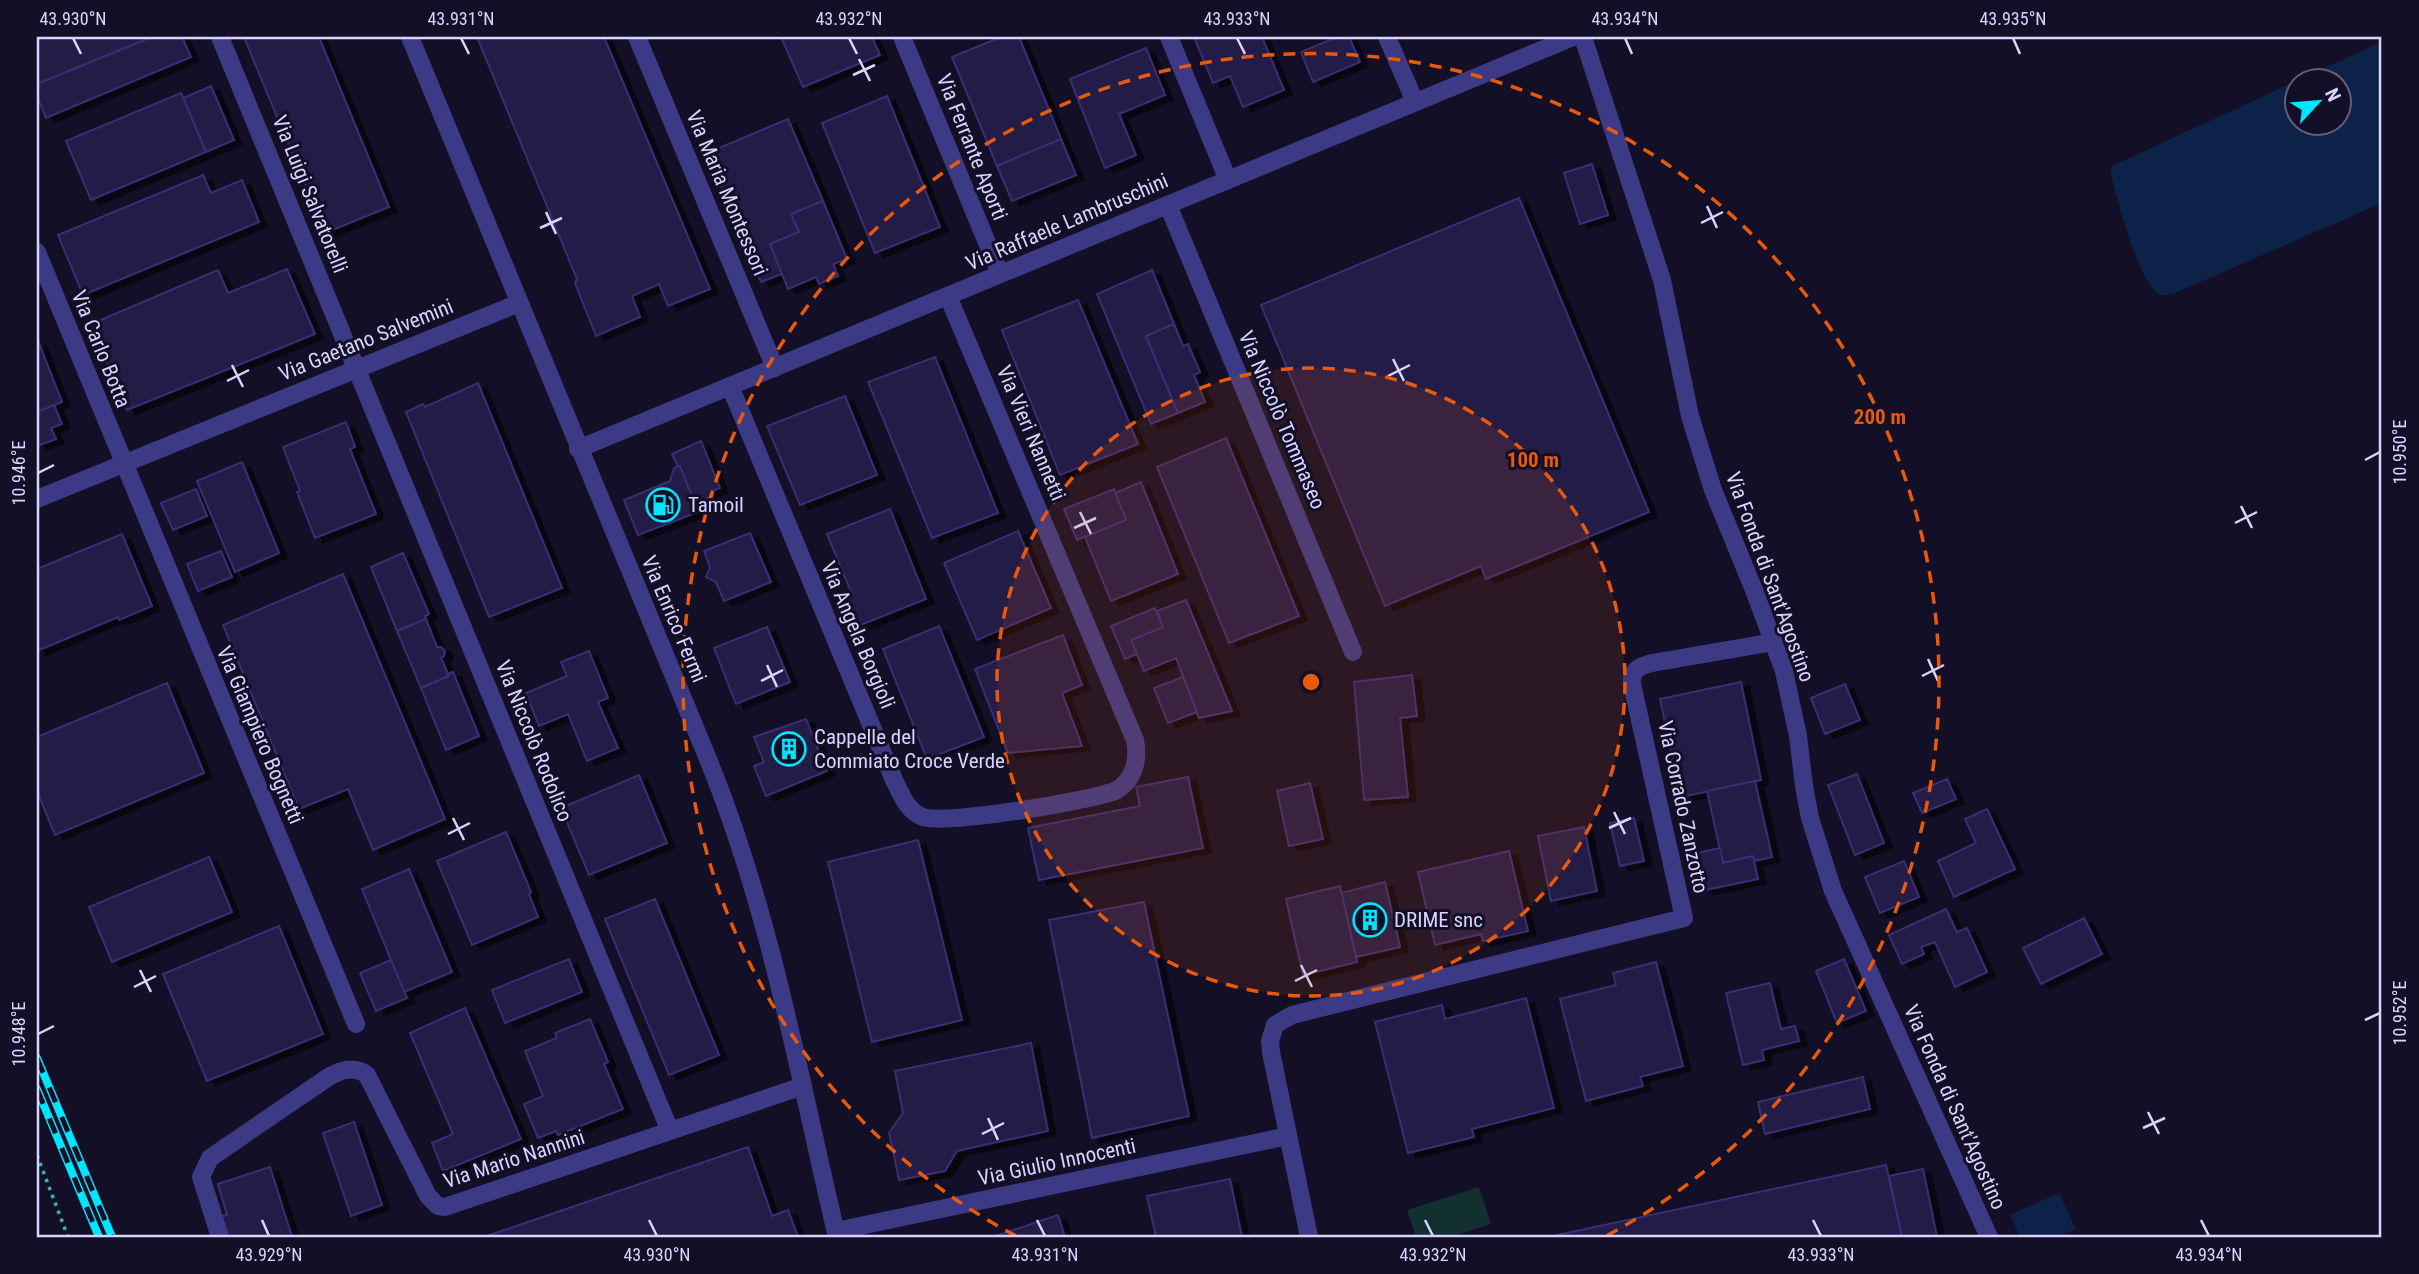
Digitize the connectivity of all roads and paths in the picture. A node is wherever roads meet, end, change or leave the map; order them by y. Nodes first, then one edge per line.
1 (220, 37) edge
2 (410, 37) edge
3 (637, 37) edge
4 (902, 37) edge
5 (1169, 37) edge
6 (1387, 37) edge
7 (1573, 37) edge
8 (1583, 37) edge
9 (1415, 102) junction
10 (1228, 180) junction
11 (1168, 205) junction
12 (37, 252) edge
13 (1000, 274) junction
14 (948, 296) junction
15 (519, 303) junction
16 (357, 368) junction
17 (775, 368) junction
18 (730, 386) junction
19 (578, 449) junction
20 (123, 463) junction
21 (37, 499) edge
22 (1774, 642) junction
23 (1353, 652) dead end
24 (1121, 704) joint
25 (356, 1024) dead end
26 (803, 1086) junction
27 (670, 1131) junction
28 (1288, 1136) junction
29 (37, 1155) edge
30 (836, 1234) edge
31 (68, 1237) edge
32 (220, 1237) edge
33 (1310, 1237) edge
34 (1989, 1237) edge

1 - 16 street, Via Luigi Salvatorelli
2 - 15 street, Via Enrico Fermi
3 - 17 street, Via Maria Montessori
4 - 13 street, Via Ferrante Aporti
5 - 10 street
6 - 9 street
7 - 9 street, Via Raffaele Lambruschini
8 - 22 street, Via Fonda di Sant'Agostino
9 - 10 street, Via Raffaele Lambruschini
10 - 11 street, Via Raffaele Lambruschini
11 - 13 street, Via Raffaele Lambruschini
11 - 23 street, Via Niccolò Tommaseo
12 - 20 street, Via Carlo Botta
13 - 14 street, Via Raffaele Lambruschini
14 - 17 street, Via Raffaele Lambruschini
14 - 24 street, Via Vieri Nannetti
15 - 16 street, Via Gaetano Salvemini
15 - 19 street, Via Enrico Fermi
16 - 20 street, Via Gaetano Salvemini
16 - 27 street, Via Niccolò Rodolico
17 - 18 street, Via Raffaele Lambruschini
18 - 19 street, Via Raffaele Lambruschini
18 - 24 street, Via Angela Borgioli
19 - 26 street, Via Enrico Fermi
20 - 21 street, Via Gaetano Salvemini
20 - 25 street, Via Giampiero Bognetti
22 - 28 street, Via Corrado Zanzotto
22 - 34 street, Via Fonda di Sant'Agostino
26 - 27 street, Via Mario Nannini
26 - 30 street, Via Enrico Fermi
27 - 32 street, Via Mario Nannini
28 - 30 street, Via Giulio Innocenti
28 - 33 street, Via Corrado Zanzotto
29 - 31 path

